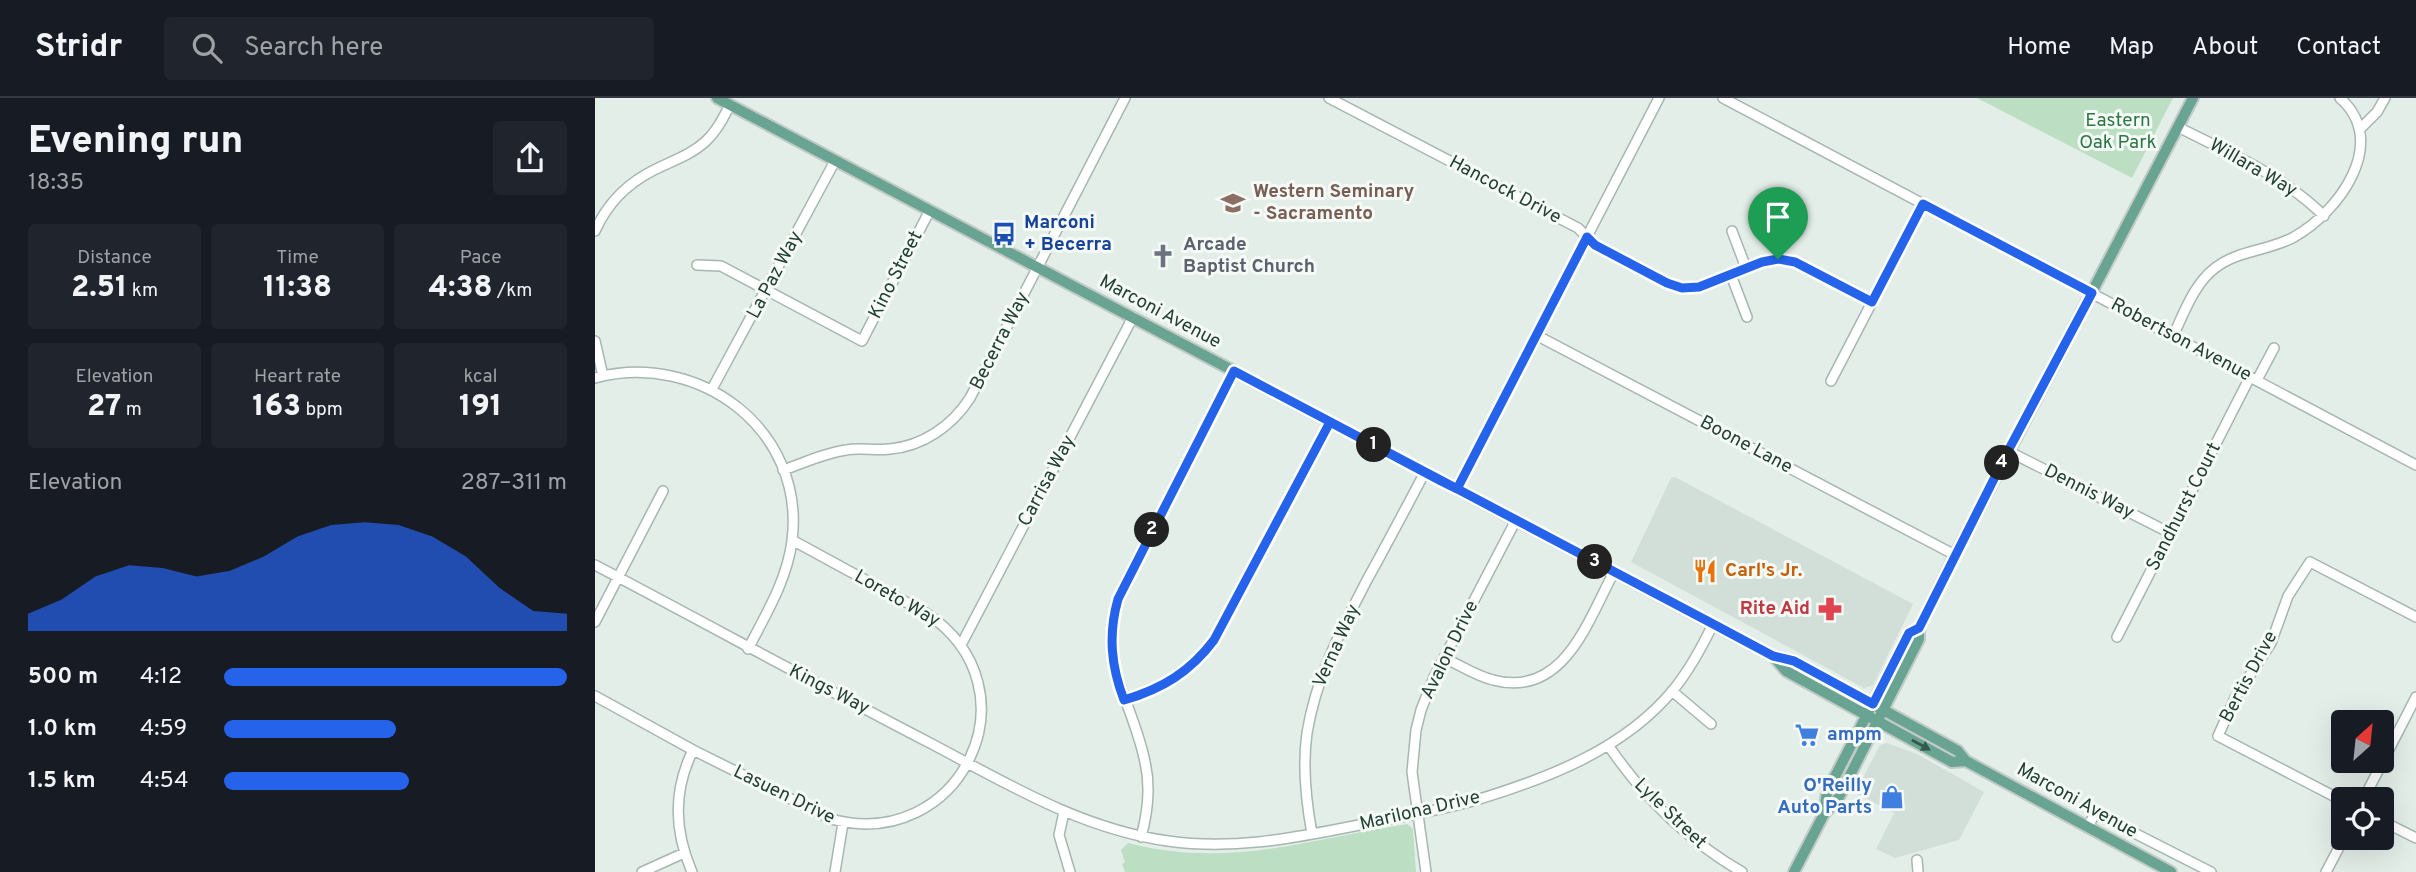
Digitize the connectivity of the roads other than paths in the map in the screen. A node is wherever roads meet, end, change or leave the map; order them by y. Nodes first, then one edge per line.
1 (717, 98) edge
2 (1125, 98) edge
3 (1329, 98) edge
4 (1659, 98) edge
5 (1723, 98) edge
6 (2193, 98) edge
7 (2340, 98) edge
8 (2385, 98) edge
9 (730, 105) junction
10 (2178, 127) junction
11 (2360, 130) junction
12 (835, 161) junction
13 (1923, 204) junction
14 (930, 210) junction
15 (2324, 216) junction
16 (595, 231) edge
17 (1732, 232) dead end
18 (1587, 237) junction
19 (697, 265) dead end
20 (1038, 267) junction
21 (1746, 268) junction
22 (1731, 275) junction
23 (767, 291) junction
24 (2092, 293) junction
25 (1872, 302) junction
26 (1132, 317) junction
27 (1747, 317) dead end
28 (1536, 335) junction
29 (2173, 336) junction
30 (595, 341) edge
31 (2274, 348) dead end
32 (1234, 371) junction
33 (599, 377) edge
34 (2254, 379) junction
35 (1831, 381) dead end
36 (712, 389) junction
37 (1330, 422) junction
38 (2008, 451) junction
39 (2416, 464) edge
40 (783, 470) junction
41 (1425, 472) junction
42 (1457, 489) junction
43 (663, 491) dead end
44 (1516, 520) junction
45 (2170, 533) junction
46 (792, 540) junction
47 (1955, 555) junction
48 (595, 565) edge
49 (1614, 572) junction
50 (619, 578) junction
51 (2416, 617) edge
52 (595, 622) edge
53 (1713, 624) junction
54 (2117, 637) dead end
55 (961, 645) junction
56 (748, 649) junction
57 (1773, 656) junction
58 (1444, 658) junction
59 (1672, 691) junction
60 (595, 696) edge
61 (2416, 697) edge
62 (1124, 700) junction
63 (1878, 707) junction
64 (1867, 715) junction
65 (1878, 721) junction
66 (1711, 724) dead end
67 (1608, 745) junction
68 (694, 750) junction
69 (1966, 761) junction
70 (967, 762) junction
71 (2370, 787) edge
72 (2331, 795) edge
73 (1064, 812) junction
74 (1418, 814) junction
75 (1823, 814) junction
76 (843, 823) junction
77 (2088, 827) junction
78 (2394, 827) edge
79 (1311, 834) junction
80 (1141, 837) junction
81 (2416, 838) edge
82 (2338, 850) edge
83 (684, 853) junction
84 (1917, 860) dead end
85 (642, 872) edge
86 (692, 872) edge
87 (835, 872) edge
88 (1070, 872) edge
89 (1426, 872) edge
90 (1742, 872) edge
91 (1794, 872) edge
92 (1918, 872) edge
93 (2171, 872) edge
94 (2210, 872) edge
95 (2326, 872) edge

1 - 9 main road, Marconi Avenue
2 - 20 street, Becerra Way
3 - 18 street, Hancock Drive
4 - 18 street
5 - 13 street, Robertson Avenue
6 - 10 main road
7 - 11 street
8 - 11 street
9 - 12 main road, Marconi Avenue
9 - 16 street
10 - 15 street, Willara Way
10 - 24 main road
11 - 15 street
12 - 14 main road, Marconi Avenue
12 - 23 street, La Paz Way
13 - 24 street, Robertson Avenue
13 - 25 street
14 - 20 main road, Marconi Avenue
14 - 23 street, Kino Street
15 - 29 street
17 - 21 street
18 - 22 street, Hancock Drive
18 - 28 street
19 - 23 street
20 - 26 main road, Marconi Avenue
20 - 40 street, Becerra Way
21 - 22 street, Hancock Drive
21 - 25 street, Hancock Drive
22 - 27 street
23 - 36 street, La Paz Way
24 - 29 street, Robertson Avenue
24 - 38 main road
25 - 35 street
26 - 32 main road, Marconi Avenue
26 - 55 street, Carrisa Way
28 - 42 street
28 - 47 street, Boone Lane
29 - 34 street, Robertson Avenue
30 - 33 street
31 - 34 street, Sandhurst Court
32 - 37 main road, Marconi Avenue
32 - 62 street
33 - 36 street
34 - 39 street, Robertson Avenue
34 - 45 street, Sandhurst Court
36 - 40 street
37 - 41 main road, Marconi Avenue
37 - 62 street
38 - 45 street, Dennis Way
38 - 47 main road
40 - 46 street
41 - 42 main road, Marconi Avenue
41 - 79 street, Verna Way
42 - 44 main road, Marconi Avenue
43 - 50 street
44 - 49 main road, Marconi Avenue
44 - 58 street, Avalon Drive
45 - 54 street, Sandhurst Court
46 - 55 street, Loreto Way
46 - 56 street
47 - 63 main road
48 - 50 street, Kings Way
49 - 53 main road, Marconi Avenue
49 - 58 street
50 - 52 street
50 - 56 street, Kings Way
51 - 72 street, Bertis Drive
53 - 57 main road, Marconi Avenue
53 - 59 street, Marilona Drive
55 - 70 street, Loreto Way
56 - 70 street, Kings Way
57 - 63 main road, Marconi Avenue
57 - 64 main road, Marconi Avenue
58 - 74 street, Avalon Drive
59 - 66 street
59 - 67 street, Marilona Drive
60 - 68 street, Lasuen Drive
61 - 71 street
62 - 80 street
63 - 64 main road
63 - 65 main road
63 - 69 main road, Marconi Avenue
64 - 65 main road, Marconi Avenue
64 - 75 main road
65 -> 69 main road, Marconi Avenue
65 - 75 main road
67 - 74 street, Marilona Drive
67 - 90 street, Lyle Street
68 - 76 street, Lasuen Drive
68 - 83 street
69 - 77 main road, Marconi Avenue
70 - 73 street, Kings Way
70 - 76 street, Lasuen Drive
73 - 80 street, Marilona Drive
73 - 88 street
74 - 79 street, Marilona Drive
74 - 89 street, Avalon Drive
75 - 91 main road
76 - 87 street
77 - 93 main road, Marconi Avenue
77 - 94 street
78 - 81 street
79 - 80 street, Marilona Drive
82 - 95 street
83 - 85 street
83 - 86 street
84 - 92 street

